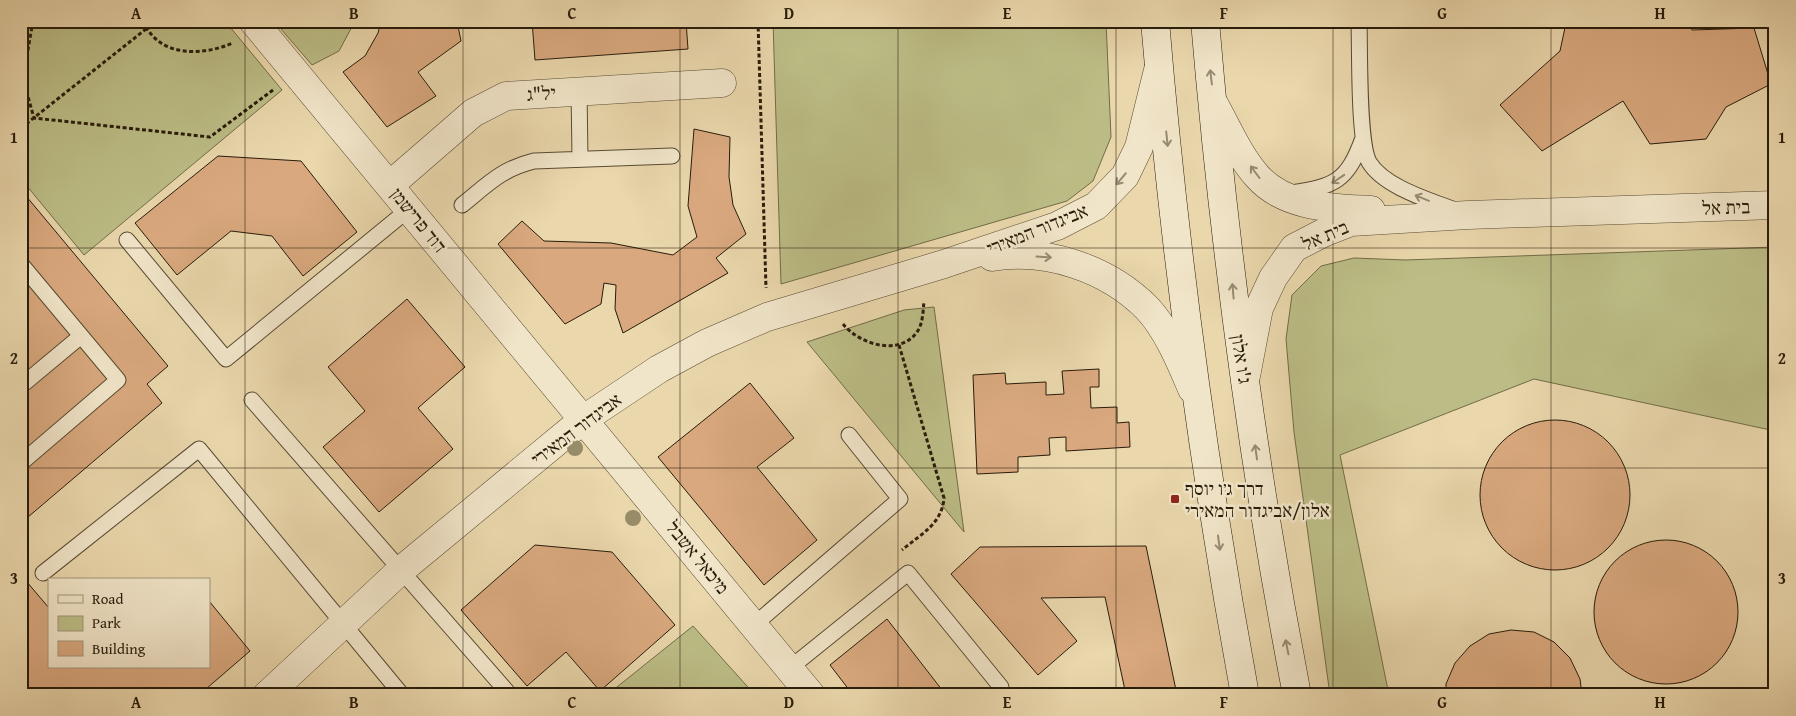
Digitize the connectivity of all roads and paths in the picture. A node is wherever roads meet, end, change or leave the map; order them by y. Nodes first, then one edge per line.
1 (33, 21) edge
2 (143, 21) edge
3 (758, 21) edge
4 (1155, 21) edge
5 (1205, 21) edge
6 (1358, 21) edge
7 (255, 23) edge
8 (146, 30) junction
9 (1159, 68) junction
10 (296, 72) junction
11 (722, 83) dead end
12 (580, 90) junction
13 (1214, 104) junction
14 (34, 118) junction
15 (21, 128) edge
16 (1363, 138) junction
17 (672, 156) dead end
18 (580, 159) junction
19 (390, 185) junction
20 (1282, 194) junction
21 (462, 205) dead end
22 (1775, 205) edge
23 (409, 209) junction
24 (1468, 215) junction
25 (127, 240) dead end
26 (21, 264) edge
27 (932, 268) junction
28 (825, 298) junction
29 (767, 316) junction
30 (81, 336) junction
31 (1245, 379) junction
32 (21, 386) edge
33 (252, 400) dead end
34 (1197, 400) junction
35 (584, 419) junction
36 (849, 435) dead end
37 (21, 463) edge
38 (400, 571) junction
39 (43, 573) dead end
40 (343, 624) junction
41 (754, 625) junction
42 (790, 668) junction
43 (1001, 687) dead end
44 (267, 695) edge
45 (402, 695) edge
46 (510, 695) edge
47 (811, 695) edge
48 (1245, 695) edge
49 (1297, 695) edge

1 - 14 path
2 - 8 path
3 - 29 path
4 - 9 street
13 -> 5 street, ג'ו אלון
6 - 16 lane
7 - 8 path
7 - 10 street, דוד פרישמן
8 - 14 path
9 -> 27 street, אביגדור המאירי
9 -> 34 street
10 - 14 path
10 - 19 street, דוד פרישמן
11 - 12 street, יל"ג
12 - 18 lane
12 - 19 street, יל"ג
20 -> 13 street, בית אל
31 -> 13 street, ג'ו אלון
14 - 15 path
16 -> 20 lane
24 -> 16 lane
17 - 18 lane
18 - 21 lane
19 - 23 street, דוד פרישמן
20 - 24 street, בית אל
22 - 24 street, בית אל
23 - 25 lane
23 - 35 street, דוד פרישמן
24 - 31 street, בית אל
26 - 30 lane
27 - 28 street, אביגדור המאירי
27 - 28 path
27 -> 34 street, אביגדור המאירי
28 - 29 street, אביגדור המאירי
29 - 35 street, אביגדור המאירי
30 - 32 lane
30 - 37 lane
49 -> 31 street, ג'ו אלון
33 - 38 lane
34 -> 48 street
35 - 38 street, אביגדור המאירי
35 - 41 street, מיכאל אשבל
36 - 41 lane
38 - 40 street, אביגדור המאירי
38 - 46 lane
39 - 40 lane
40 - 44 street, אביגדור המאירי
40 - 45 lane
41 - 42 street, מיכאל אשבל
42 - 43 lane
42 - 47 street, מיכאל אשבל

